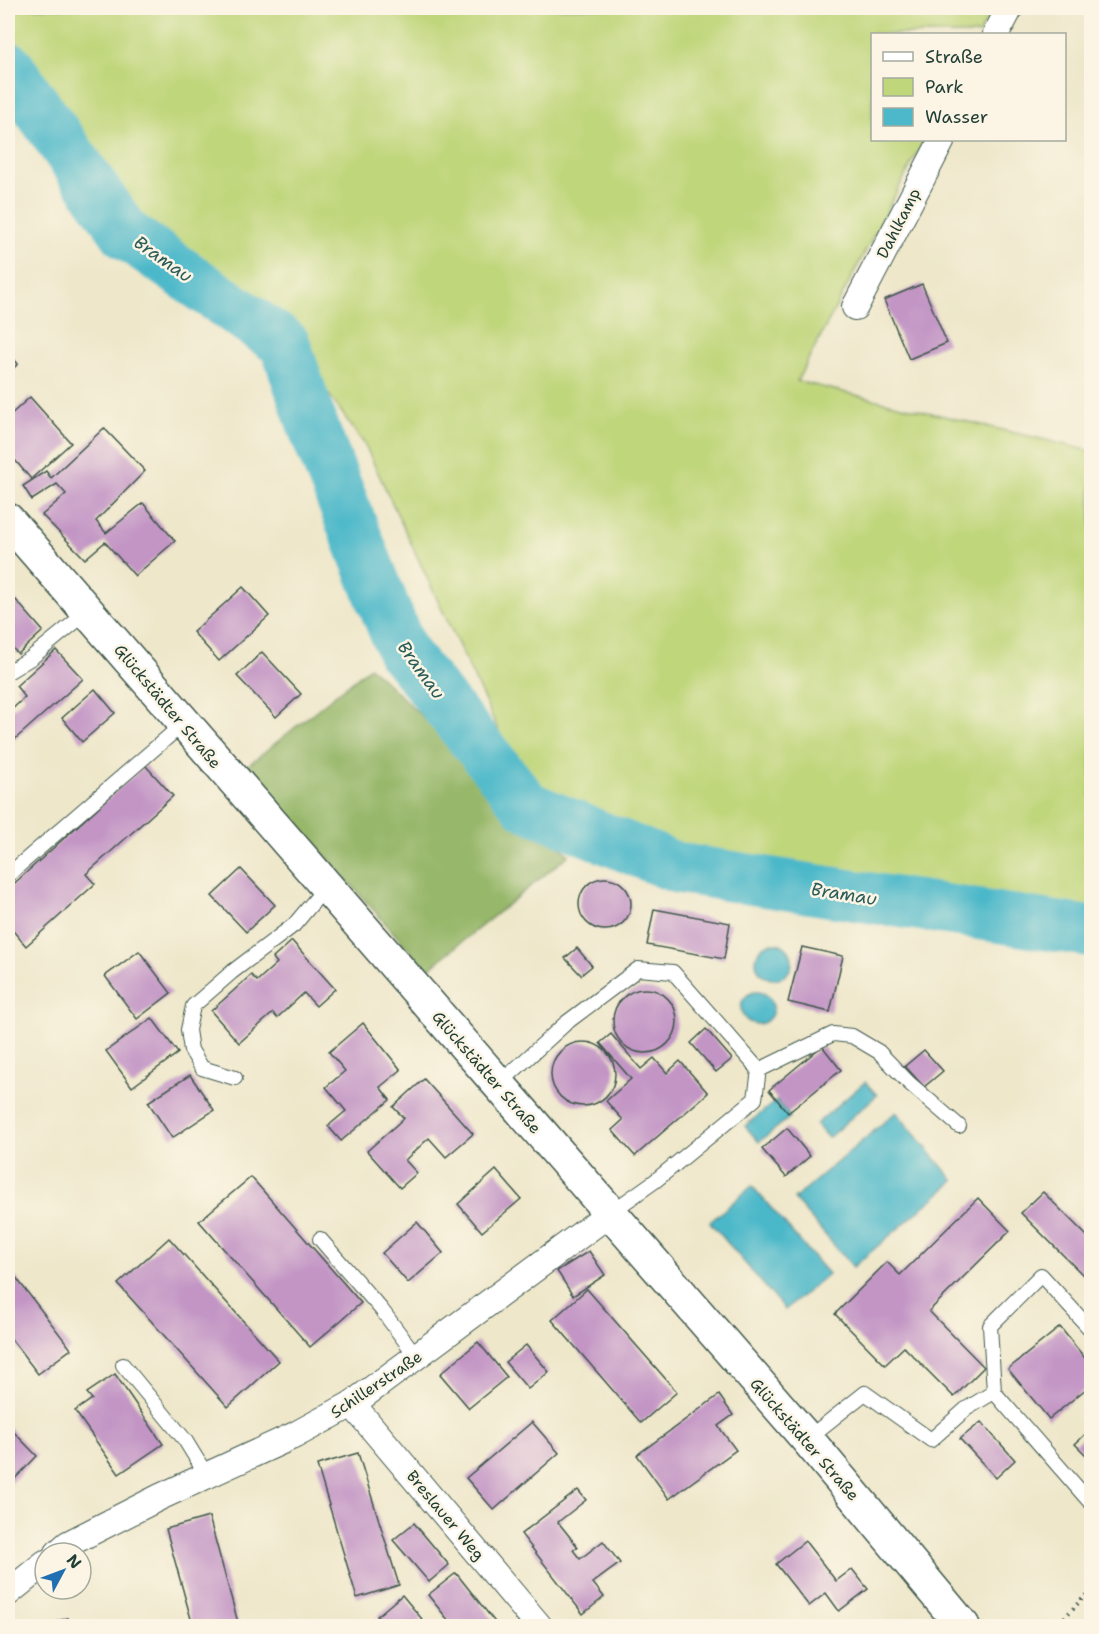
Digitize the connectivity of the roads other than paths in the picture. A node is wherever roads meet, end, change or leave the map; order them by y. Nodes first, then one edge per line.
1 (1010, 8) edge
2 (997, 33) edge
3 (941, 141) edge
4 (855, 307) dead end
5 (8, 520) edge
6 (88, 612) junction
7 (8, 672) edge
8 (183, 724) junction
9 (8, 875) edge
10 (325, 888) junction
11 (759, 1070) junction
12 (235, 1078) dead end
13 (498, 1085) junction
14 (958, 1126) dead end
15 (610, 1214) junction
16 (320, 1239) dead end
17 (1092, 1330) edge
18 (417, 1357) junction
19 (123, 1365) dead end
20 (994, 1392) junction
21 (352, 1404) junction
22 (807, 1439) junction
23 (207, 1476) junction
24 (1092, 1499) edge
25 (76, 1541) edge
26 (33, 1573) edge
27 (8, 1593) edge
28 (539, 1626) edge
29 (963, 1626) edge

1 - 2 street
3 - 4 street, Dahlkamp
5 - 6 street, Glückstädter Straße
6 - 7 lane
6 - 8 street, Glückstädter Straße
8 - 9 lane
8 - 10 street, Glückstädter Straße
10 - 12 lane
10 - 13 street, Glückstädter Straße
11 - 13 lane
11 - 14 lane
11 - 15 lane
13 - 15 street, Glückstädter Straße
15 - 18 street, Schillerstraße
15 - 22 street, Glückstädter Straße
16 - 18 lane
17 - 20 lane
18 - 21 street, Schillerstraße
19 - 23 lane
20 - 22 lane
20 - 24 lane
21 - 23 street, Schillerstraße
21 - 28 street, Breslauer Weg
22 - 29 street, Glückstädter Straße
23 - 25 street, Schillerstraße
26 - 27 street

